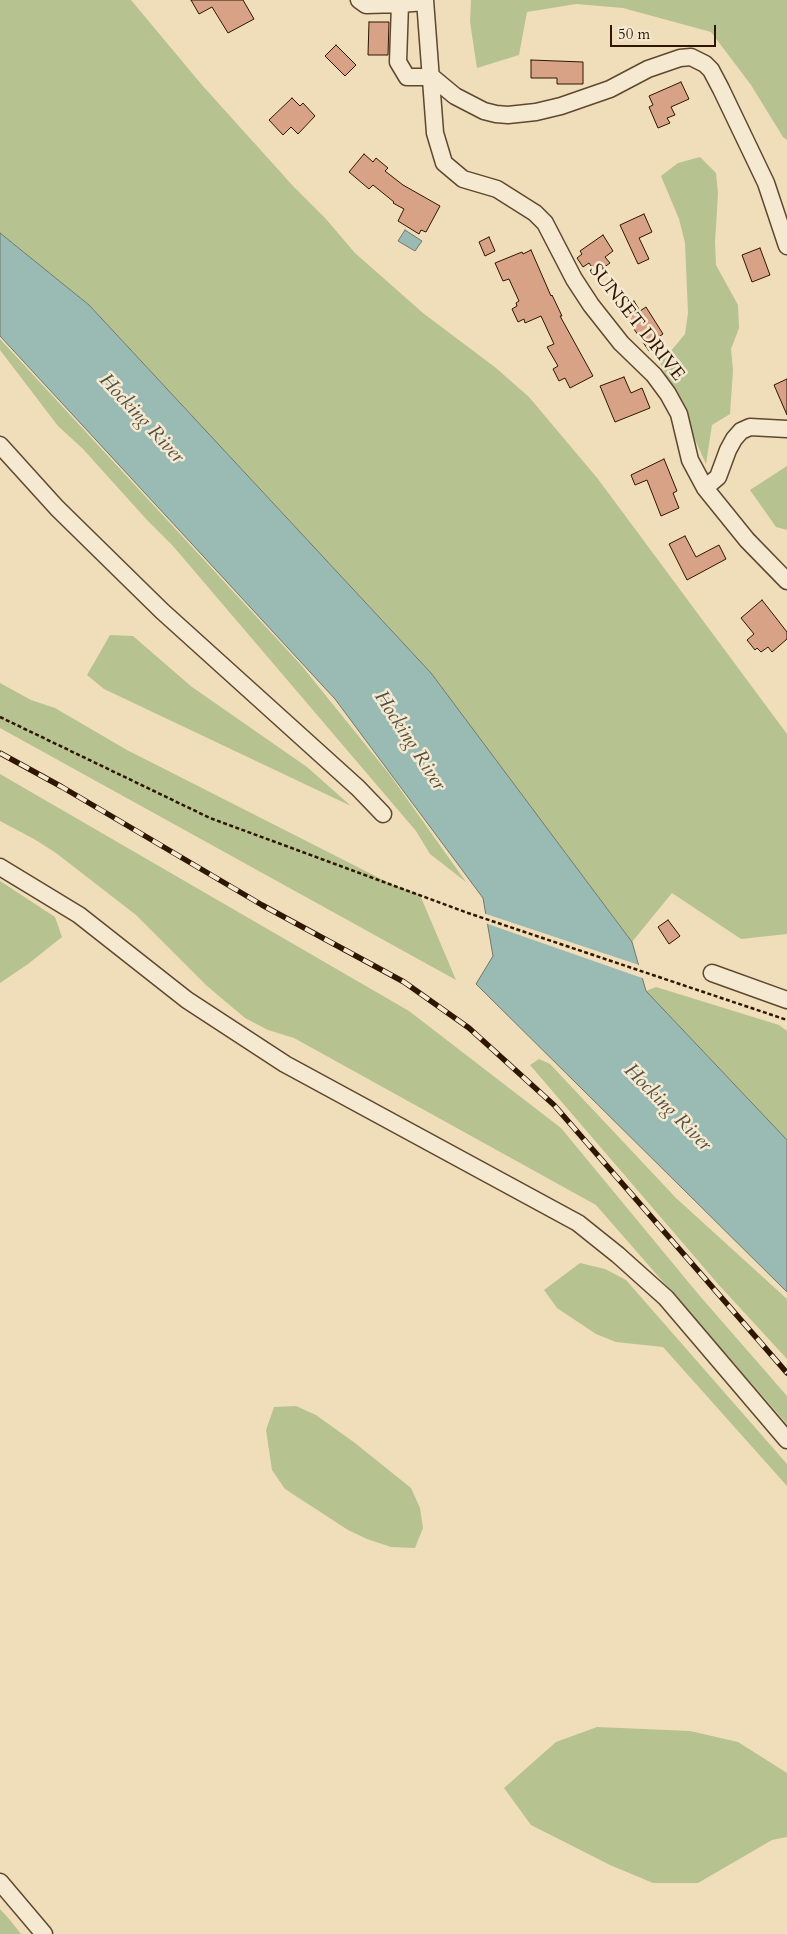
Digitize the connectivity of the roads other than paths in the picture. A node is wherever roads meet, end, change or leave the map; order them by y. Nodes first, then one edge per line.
1 (360, 0) edge
2 (425, 1) edge
3 (400, 4) junction
4 (432, 78) junction
5 (787, 246) edge
6 (787, 429) edge
7 (0, 445) edge
8 (705, 488) junction
9 (787, 581) edge
10 (383, 814) dead end
11 (0, 867) edge
12 (712, 973) dead end
13 (787, 1000) edge
14 (787, 1440) edge
15 (0, 1882) edge
16 (44, 1934) edge

1 - 3 street
2 - 3 street
2 - 4 street, SUNSET DRIVE
3 - 4 street
4 - 5 street
4 - 8 street, SUNSET DRIVE
6 - 8 street
7 - 10 street
8 - 9 street, SUNSET DRIVE
11 - 14 street
12 - 13 street
15 - 16 street

